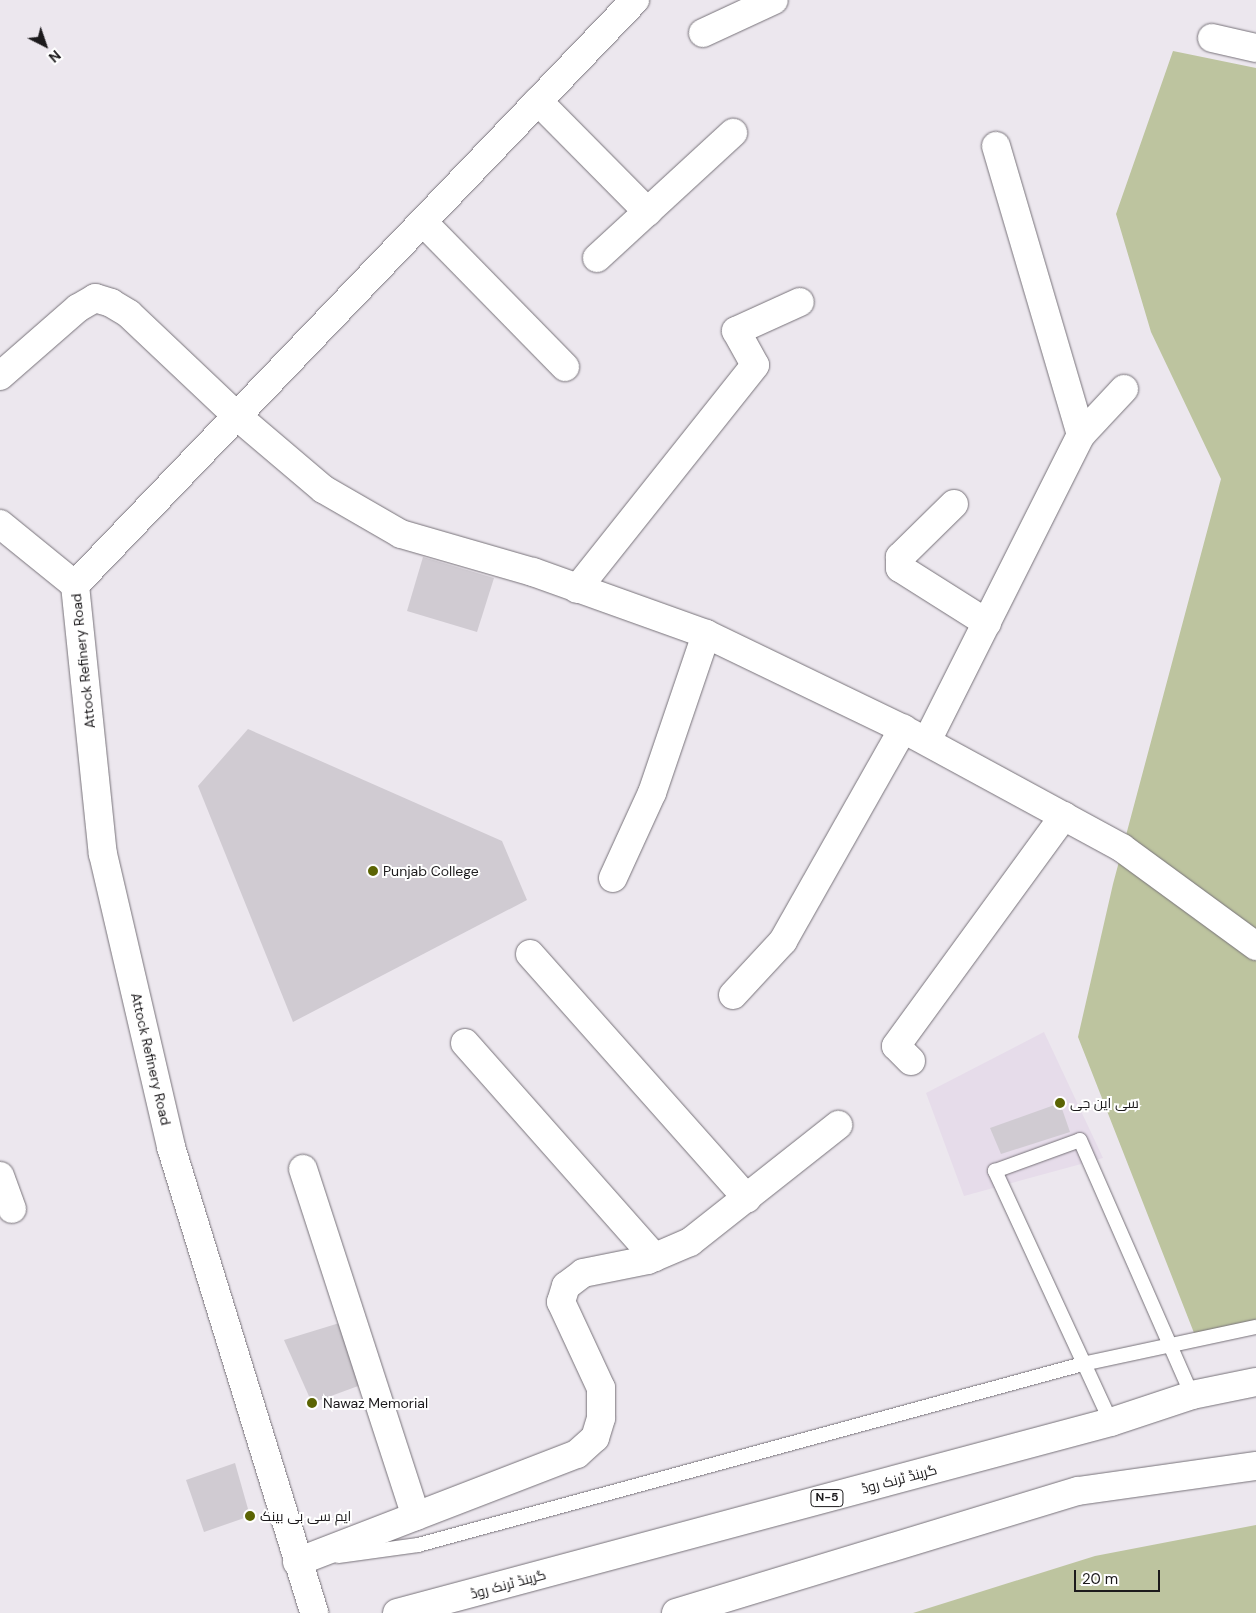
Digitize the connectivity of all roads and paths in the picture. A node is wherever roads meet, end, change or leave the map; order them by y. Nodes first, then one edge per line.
1 (635, 0) edge
2 (774, 0) edge
3 (703, 33) dead end
4 (1212, 38) dead end
5 (1256, 48) edge
6 (538, 101) junction
7 (733, 133) dead end
8 (996, 146) dead end
9 (648, 212) junction
10 (423, 222) junction
11 (596, 258) dead end
12 (800, 302) dead end
13 (566, 367) dead end
14 (0, 376) edge
15 (1124, 389) dead end
16 (237, 416) junction
17 (1081, 435) junction
18 (954, 504) dead end
19 (0, 524) edge
20 (75, 585) junction
21 (577, 589) junction
22 (986, 622) junction
23 (706, 634) junction
24 (915, 735) junction
25 (1064, 816) junction
26 (613, 878) dead end
27 (1256, 946) edge
28 (530, 954) dead end
29 (733, 996) dead end
30 (464, 1043) dead end
31 (911, 1061) dead end
32 (838, 1125) dead end
33 (303, 1169) dead end
34 (0, 1176) edge
35 (747, 1198) junction
36 (12, 1209) dead end
37 (654, 1257) junction
38 (1256, 1327) edge
39 (1168, 1347) junction
40 (1083, 1364) junction
41 (1256, 1382) edge
42 (1192, 1395) junction
43 (1111, 1422) junction
44 (1256, 1466) edge
45 (416, 1516) junction
46 (297, 1562) junction
47 (314, 1613) edge
48 (397, 1613) edge
49 (676, 1613) edge

1 - 6 main road
2 - 3 main road
4 - 5 main road
6 - 9 main road
6 - 10 main road
7 - 9 main road
8 - 17 main road
9 - 11 main road
10 - 13 main road
10 - 16 main road
12 - 21 main road
14 - 16 main road
15 - 17 main road
16 - 20 main road
16 - 21 main road
17 - 22 main road
18 - 22 main road
19 - 20 main road, Attock Refinery Road
20 - 46 main road, Attock Refinery Road
21 - 23 main road
22 - 24 main road
23 - 24 main road
23 - 26 main road
24 - 25 main road
24 - 29 main road
25 - 27 main road
25 - 31 main road
28 - 35 main road
30 - 37 main road
32 - 35 main road
33 - 45 main road
34 - 36 main road
35 - 37 main road
37 - 45 main road
38 - 39 lane
39 - 40 lane
39 - 40 lane
39 - 42 lane
40 - 43 lane
40 - 46 lane
41 - 42 main road, گرینڈ ٹرنک روڈ / N-5
42 - 43 main road, گرینڈ ٹرنک روڈ / N-5
43 - 48 main road, گرینڈ ٹرنک روڈ / N-5
44 - 49 main road
45 - 46 main road
46 - 47 main road, Attock Refinery Road

